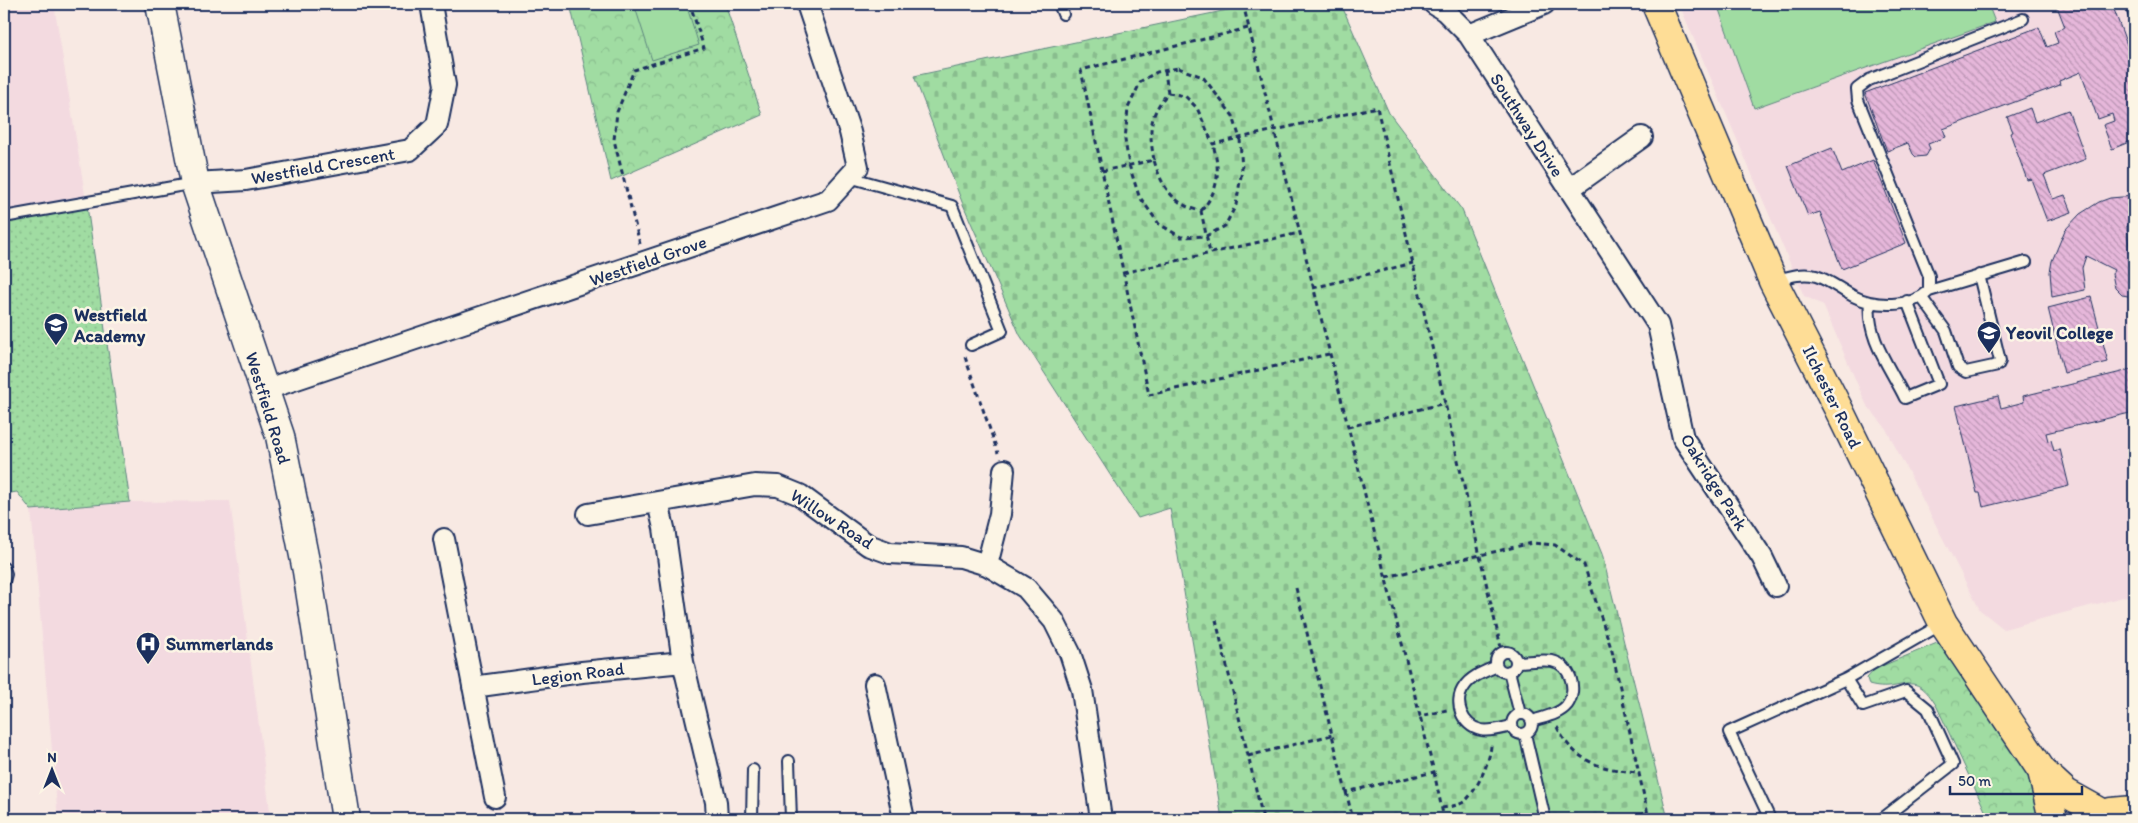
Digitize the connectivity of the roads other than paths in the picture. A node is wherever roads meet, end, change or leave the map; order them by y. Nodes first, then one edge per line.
1 (160, 4) edge
2 (431, 4) edge
3 (807, 4) edge
4 (1434, 4) edge
5 (1544, 4) edge
6 (1656, 4) edge
7 (2131, 4) edge
8 (2134, 14) edge
9 (2023, 19) dead end
10 (1469, 36) junction
11 (1642, 138) dead end
12 (849, 176) junction
13 (196, 183) junction
14 (1569, 189) junction
15 (4, 217) edge
16 (2026, 262) dead end
17 (1979, 275) junction
18 (1773, 281) junction
19 (1926, 294) junction
20 (1907, 301) junction
21 (1870, 302) junction
22 (971, 345) road end
23 (264, 390) junction
24 (1004, 470) road end
25 (658, 503) junction
26 (588, 514) dead end
27 (444, 539) dead end
28 (987, 564) junction
29 (4, 568) edge
30 (4, 581) edge
31 (1776, 586) dead end
32 (1943, 623) junction
33 (683, 662) junction
34 (1517, 662) junction
35 (1497, 666) junction
36 (1509, 671) junction
37 (1846, 679) junction
38 (876, 684) dead end
39 (473, 687) junction
40 (1520, 714) junction
41 (1532, 721) junction
42 (1512, 726) junction
43 (1525, 734) junction
44 (789, 761) dead end
45 (753, 770) dead end
46 (2042, 771) junction
47 (495, 797) dead end
48 (2134, 810) edge
49 (2098, 817) edge
50 (346, 819) edge
51 (717, 819) edge
52 (752, 819) edge
53 (791, 819) edge
54 (904, 819) edge
55 (1101, 819) edge
56 (1545, 819) edge
57 (1770, 819) edge
58 (1882, 819) edge
59 (2053, 819) edge

1 - 13 street, Westfield Road
2 - 13 street, Westfield Crescent
3 - 12 street, Westfield Grove
4 - 10 street, Southway Drive
5 - 10 street
6 - 18 highway, Ilchester Road
7 - 8 lane
9 - 19 lane
10 - 14 street, Southway Drive
11 - 14 street, Southway Drive
12 - 22 lane
12 - 23 street, Westfield Grove
13 - 15 lane
13 - 23 street, Westfield Road
14 - 31 street, Oakridge Park
16 - 17 lane
17 - 19 lane
17 - 19 lane
18 - 21 lane
18 - 32 highway, Ilchester Road
19 - 20 lane
20 - 21 lane
20 - 21 lane
23 - 50 street, Westfield Road
24 - 28 street
25 - 26 street, Willow Road
25 - 28 street, Willow Road
25 - 33 street
27 - 39 street
28 - 55 street, Willow Road
29 - 30 lane
32 - 37 lane
32 - 46 highway, Ilchester Road
33 - 39 street, Legion Road
33 - 51 street
34 - 35 lane
34 - 36 lane
34 - 41 lane
35 - 36 lane
35 - 42 lane
36 - 40 lane
37 - 57 lane
37 - 58 lane
38 - 54 street
39 - 47 street
40 - 41 lane
40 - 42 lane
41 - 43 lane
42 - 43 lane
43 - 56 lane
44 - 53 lane
45 - 52 lane
46 - 49 highway, Ilchester Road
46 - 59 highway, Ilchester Road
48 - 49 highway

